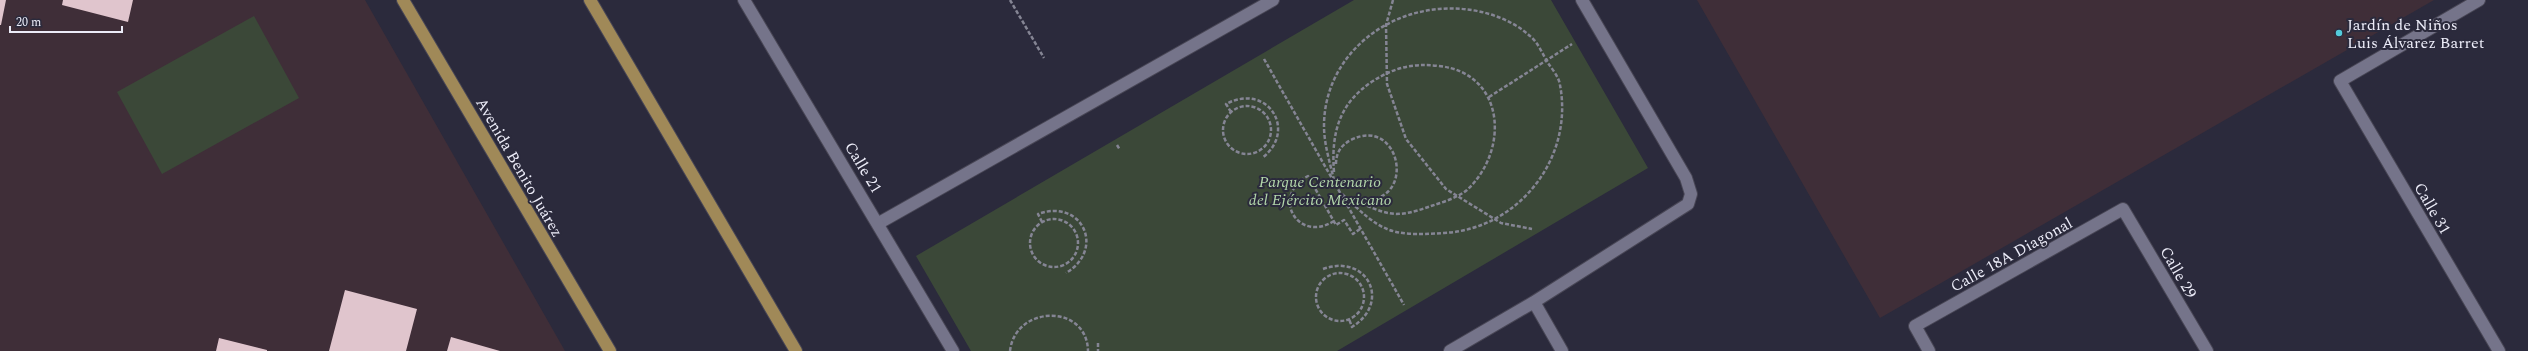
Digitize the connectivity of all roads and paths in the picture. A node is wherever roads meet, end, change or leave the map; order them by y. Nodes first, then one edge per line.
1 (404, 0) edge
2 (590, 0) edge
3 (744, 0) edge
4 (1010, 0) edge
5 (1273, 0) edge
6 (1393, 0) edge
7 (1582, 0) edge
8 (2479, 0) edge
9 (1386, 25) junction
10 (1572, 44) dead end
11 (1044, 58) dead end
12 (1264, 58) dead end
13 (1546, 61) junction
14 (1386, 72) junction
15 (1489, 97) junction
16 (1232, 112) junction
17 (1117, 145) dead end
18 (1120, 150) dead end
19 (1262, 158) dead end
20 (1336, 164) dead end
21 (1334, 172) dead end
22 (1334, 180) dead end
23 (1342, 194) dead end
24 (1456, 196) junction
25 (1350, 199) dead end
26 (1356, 200) dead end
27 (2124, 209) joint
28 (1496, 220) junction
29 (1334, 221) junction
30 (1042, 222) junction
31 (879, 223) junction
32 (1360, 229) junction
33 (1532, 229) dead end
34 (1323, 269) dead end
35 (1066, 273) dead end
36 (1534, 302) junction
37 (1404, 305) dead end
38 (1349, 319) junction
39 (1098, 343) dead end
40 (610, 351) edge
41 (796, 351) edge
42 (953, 351) edge
43 (1010, 351) edge
44 (1088, 351) edge
45 (1098, 351) edge
46 (1450, 351) edge
47 (1562, 351) edge
48 (1929, 351) edge
49 (2207, 351) edge
50 (2499, 351) edge

1 - 40 main road, Avenida Benito Juárez
2 - 41 main road
3 - 31 street, Calle 21
4 - 11 path
5 - 31 street
6 - 9 path
7 - 36 street
8 - 50 street, Calle 31
9 - 13 path
9 - 14 path
9 - 22 path
10 - 13 path
12 - 32 path
13 - 15 path
13 - 28 path
14 - 15 path
14 - 21 path
14 - 24 path
15 - 24 path
16 - 16 path
16 - 19 path
17 - 18 path
20 - 26 path
23 - 28 path
24 - 25 path
24 - 28 path
27 - 48 street, Calle 18A Diagonal
27 - 49 street, Calle 29
28 - 33 path
29 - 29 path
29 - 32 path
30 - 30 path
30 - 35 path
31 - 42 street, Calle 21
32 - 37 path
34 - 38 path
36 - 46 street
36 - 47 street
38 - 38 path
39 - 45 path
43 - 44 path

